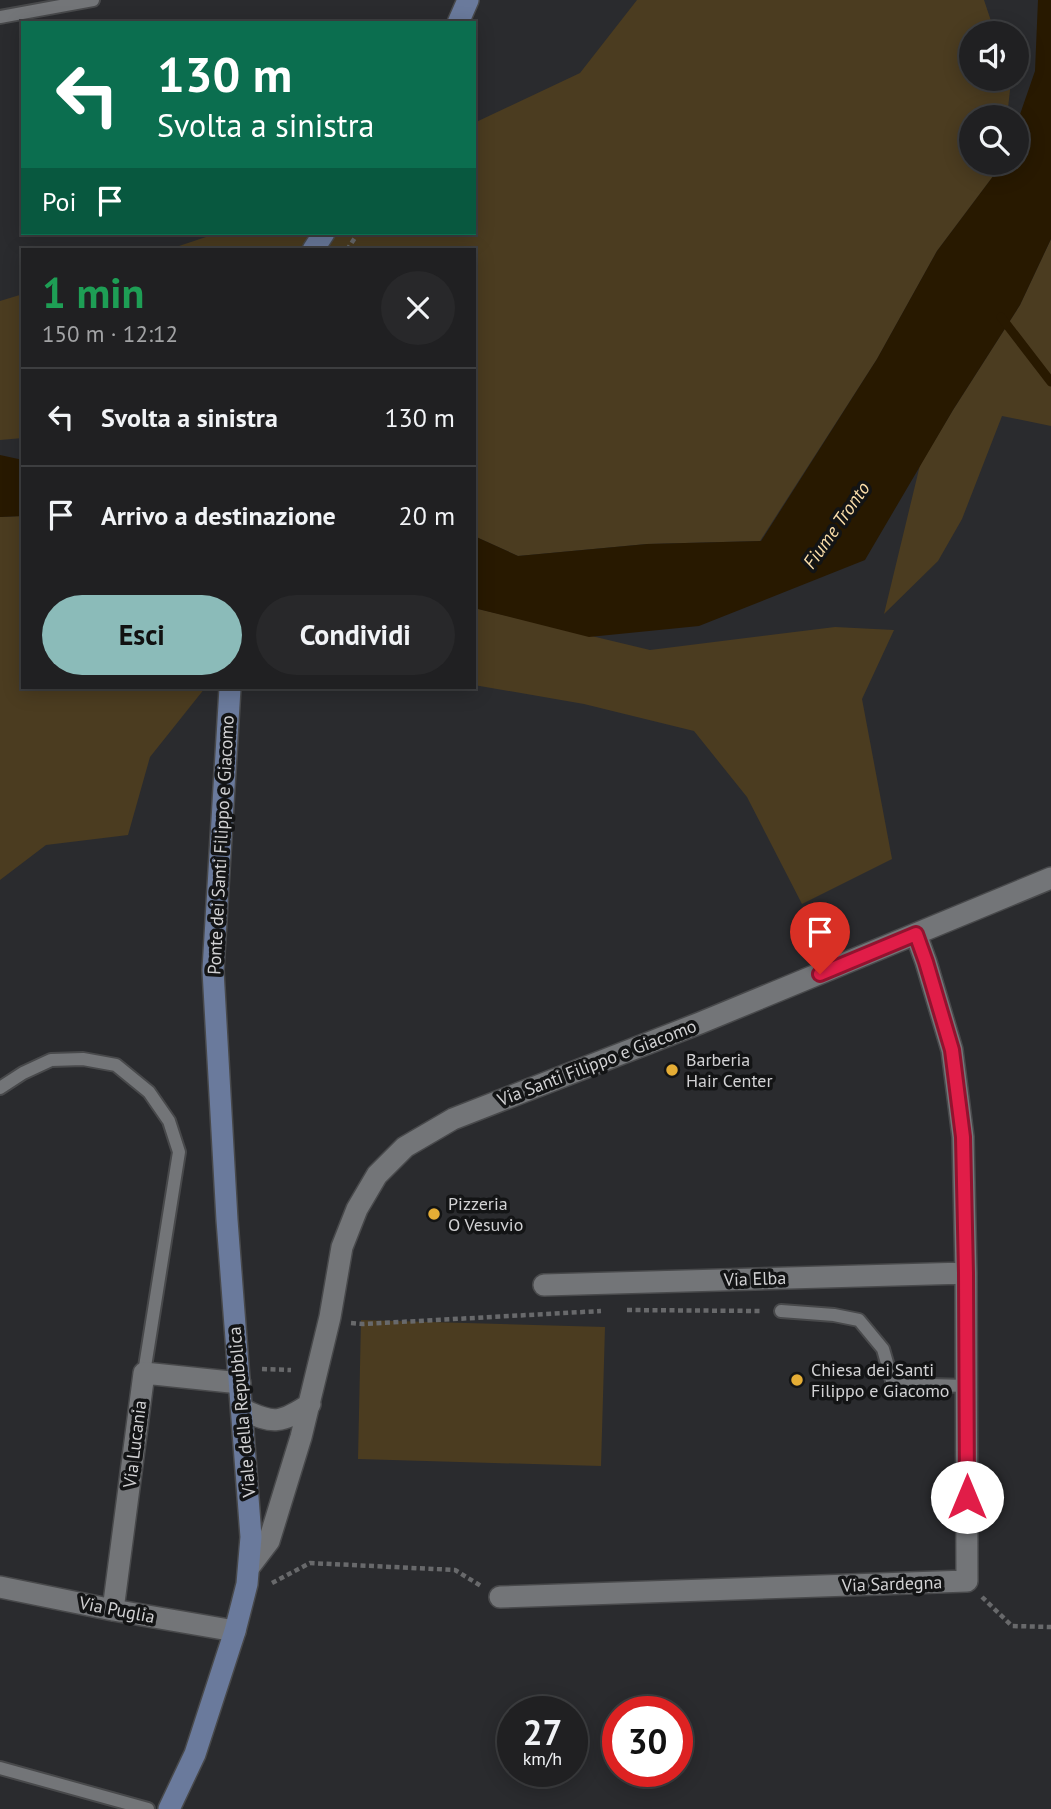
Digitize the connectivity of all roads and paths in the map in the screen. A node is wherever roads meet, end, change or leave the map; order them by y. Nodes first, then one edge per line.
1 (93, 0) edge
2 (468, 0) edge
3 (0, 17) edge
4 (459, 21) edge
5 (230, 689) edge
6 (1051, 878) edge
7 (916, 934) junction
8 (215, 1001) joint
9 (0, 1087) edge
10 (966, 1273) junction
11 (544, 1285) dead end
12 (616, 1310) dead end
13 (603, 1311) dead end
14 (781, 1311) joint
15 (363, 1324) dead end
16 (144, 1373) junction
17 (240, 1383) junction
18 (967, 1386) junction
19 (310, 1404) junction
20 (242, 1409) junction
21 (250, 1566) junction
22 (967, 1581) junction
23 (0, 1587) edge
24 (263, 1588) dead end
25 (500, 1597) joint
26 (113, 1610) junction
27 (1051, 1627) edge
28 (235, 1631) junction
29 (0, 1768) edge
30 (148, 1809) edge
31 (169, 1809) edge

1 - 3 lane
2 - 4 street
5 - 8 street, Ponte dei Santi Filippo e Giacomo
6 - 7 street, Via Santi Filippo e Giacomo
7 - 10 street, Via Sardegna
7 - 19 street, Via Santi Filippo e Giacomo
8 - 17 street, Viale della Repubblica
9 - 16 lane
10 - 11 street, Via Elba
10 - 18 street, Via Sardegna
12 - 14 path
13 - 15 path
14 - 18 lane
16 - 17 street
16 - 26 street, Via Lucania
17 - 20 street, Viale della Repubblica
18 - 22 street, Via Sardegna
19 - 20 street
19 - 21 street, Via Santi Filippo e Giacomo
20 - 21 street, Viale della Repubblica
21 - 28 street, Viale della Repubblica
22 - 25 street, Via Sardegna
22 - 27 path
23 - 26 street, Via Puglia
24 - 25 path
26 - 28 street, Via Puglia
28 - 31 street, Viale della Repubblica
29 - 30 lane

